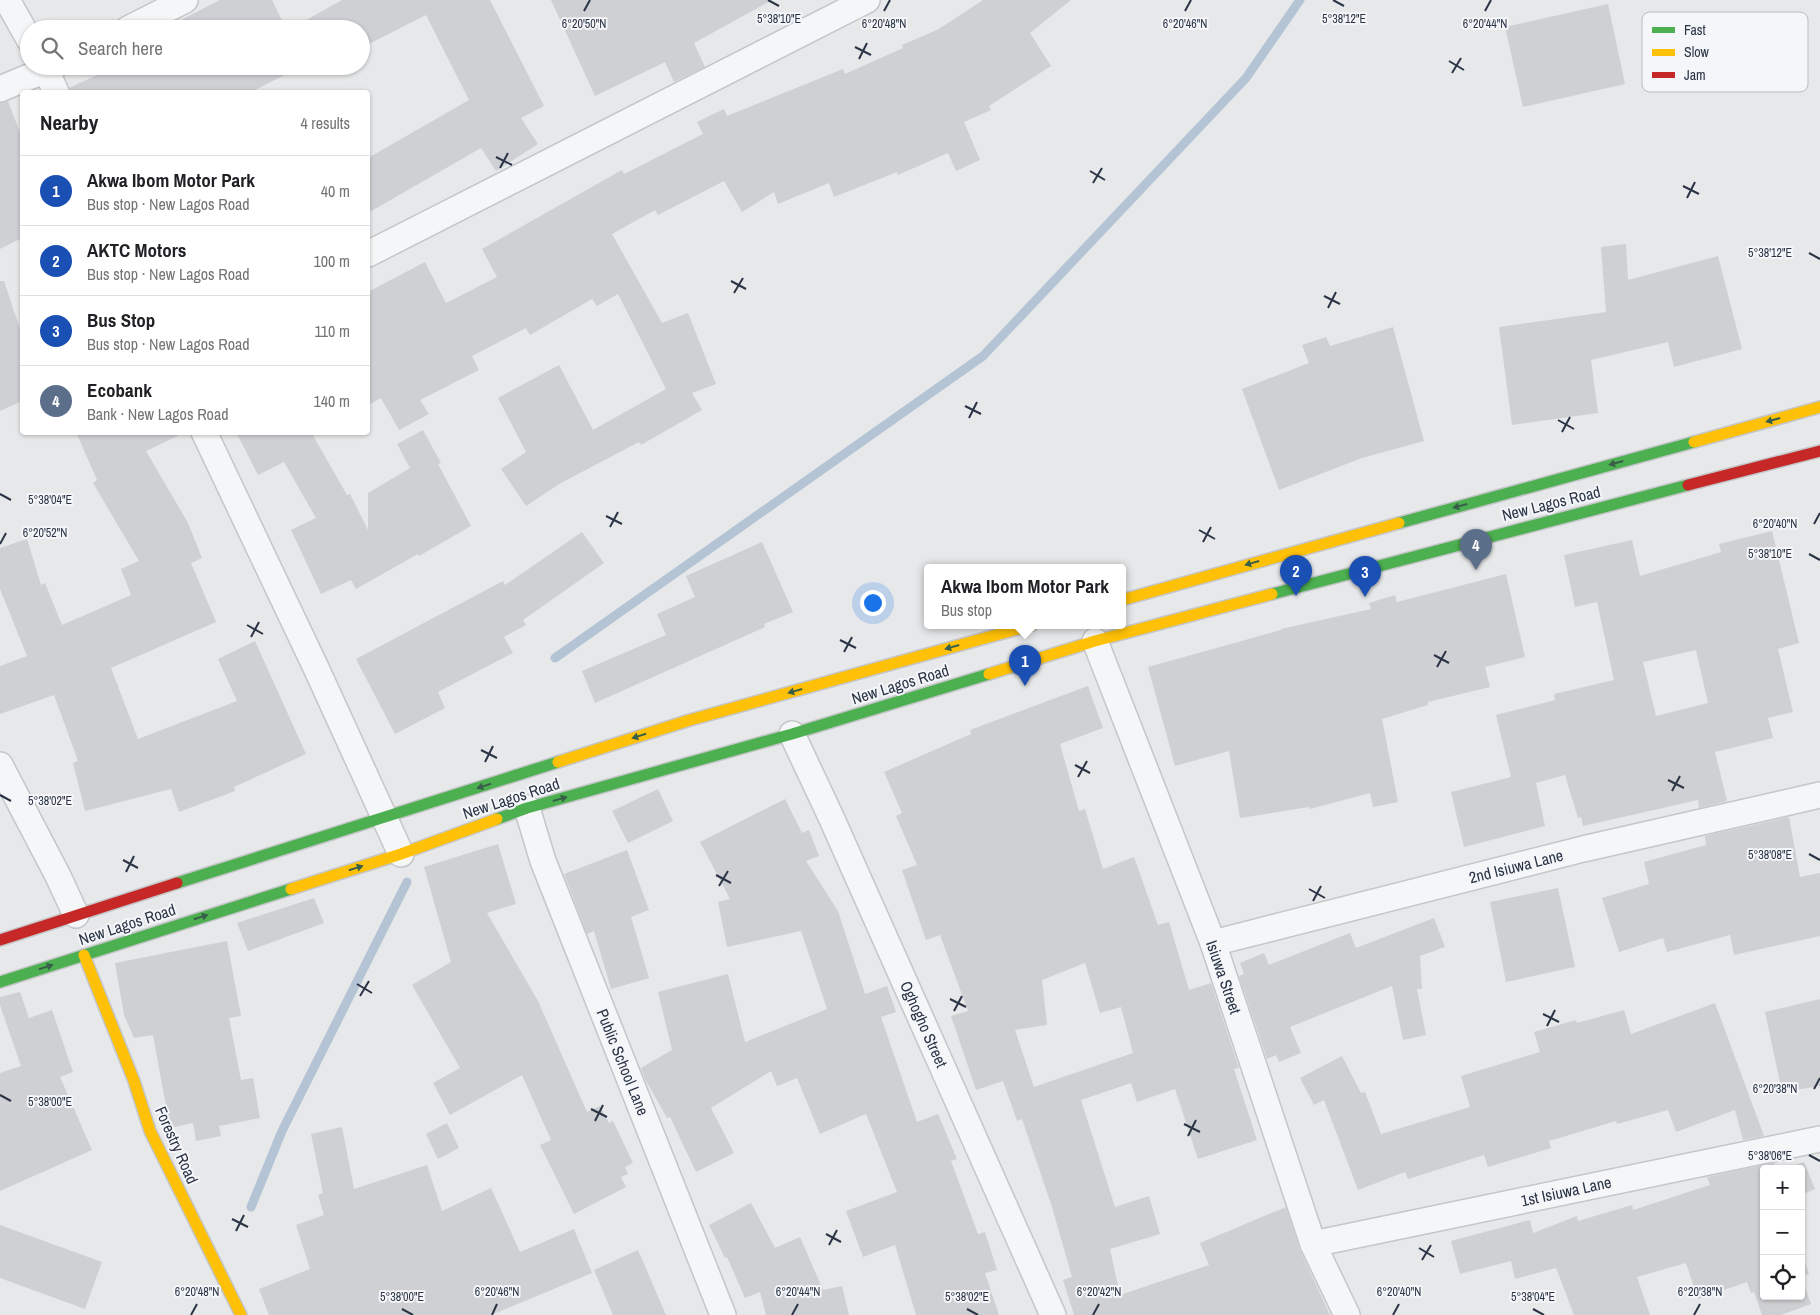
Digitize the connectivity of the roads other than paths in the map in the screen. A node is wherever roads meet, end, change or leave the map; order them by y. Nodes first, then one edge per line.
1 (7, 0) edge
2 (185, 0) edge
3 (867, 0) edge
4 (146, 20) edge
5 (20, 23) edge
6 (47, 75) edge
7 (0, 89) edge
8 (370, 253) edge
9 (1820, 407) edge
10 (205, 435) edge
11 (1820, 451) edge
12 (1126, 599) edge
13 (1018, 629) edge
14 (1095, 641) junction
15 (792, 734) junction
16 (0, 765) edge
17 (1820, 794) edge
18 (527, 808) junction
19 (384, 818) junction
20 (401, 854) junction
21 (76, 915) junction
22 (0, 940) edge
23 (1213, 943) junction
24 (84, 954) junction
25 (0, 982) edge
26 (1820, 1139) edge
27 (1313, 1244) junction
28 (241, 1315) edge
29 (723, 1315) edge
30 (1053, 1315) edge
31 (1347, 1315) edge

1 - 5 street
2 - 4 street
3 - 8 street
6 - 7 street
9 -> 12 main road, New Lagos Road
10 - 19 street
11 - 14 main road, New Lagos Road
13 -> 19 main road, New Lagos Road
14 - 15 main road, New Lagos Road
14 - 23 street, Isiuwa Street
18 -> 15 main road, New Lagos Road
15 - 30 street, Oghogho Street
16 - 21 street
17 - 23 street, 2nd Isiuwa Lane
18 - 20 main road, New Lagos Road
18 - 29 street, Public School Lane
19 - 20 street
19 - 21 main road, New Lagos Road
24 -> 20 main road, New Lagos Road
21 - 22 main road, New Lagos Road
23 - 27 street, Isiuwa Street
25 -> 24 main road, New Lagos Road
24 - 28 main road, Forestry Road
26 - 27 street, 1st Isiuwa Lane
27 - 31 street, Isiuwa Street

